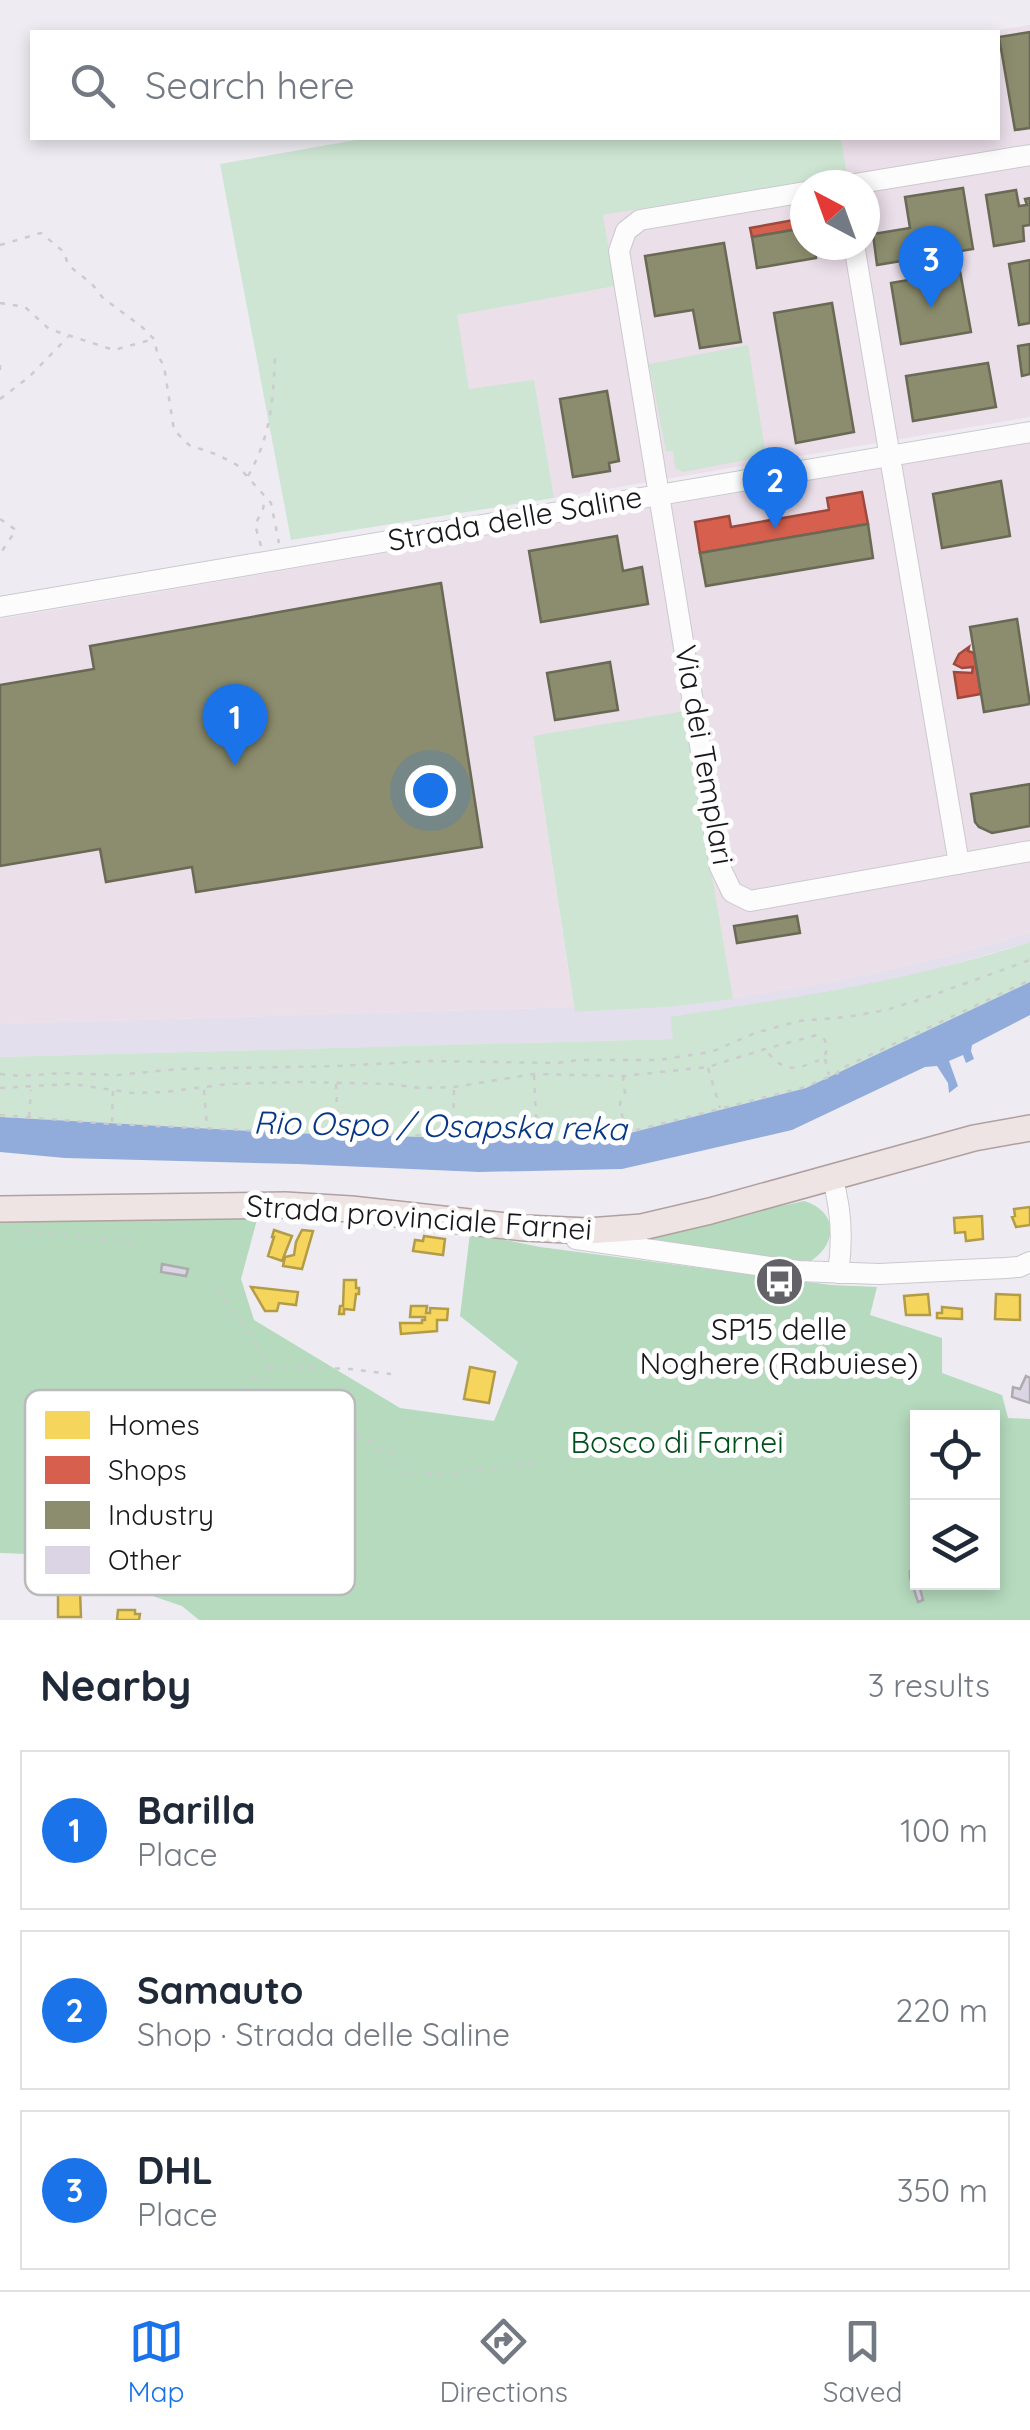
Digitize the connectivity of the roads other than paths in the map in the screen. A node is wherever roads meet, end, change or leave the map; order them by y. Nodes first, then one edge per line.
1 (1030, 155) edge
2 (880, 180) edge
3 (790, 195) edge
4 (857, 260) edge
5 (1030, 432) edge
6 (890, 456) junction
7 (659, 495) junction
8 (0, 606) edge
9 (1030, 851) edge
10 (959, 864) junction
11 (1030, 1128) edge
12 (832, 1177) junction
13 (0, 1209) edge
14 (525, 1228) junction
15 (1030, 1262) edge
16 (838, 1273) junction

1 - 2 street
3 - 7 street
4 - 6 street
5 - 6 street, Strada delle Saline
6 - 7 street, Strada delle Saline
6 - 10 street
7 - 8 street, Strada delle Saline
7 - 10 street, Via dei Templari
9 - 10 street, Via dei Templari
11 - 12 main road, Strada provinciale Farnei
12 - 14 main road, Strada provinciale Farnei
12 - 16 street
13 - 14 main road, Strada provinciale Farnei
14 - 16 street
15 - 16 street

